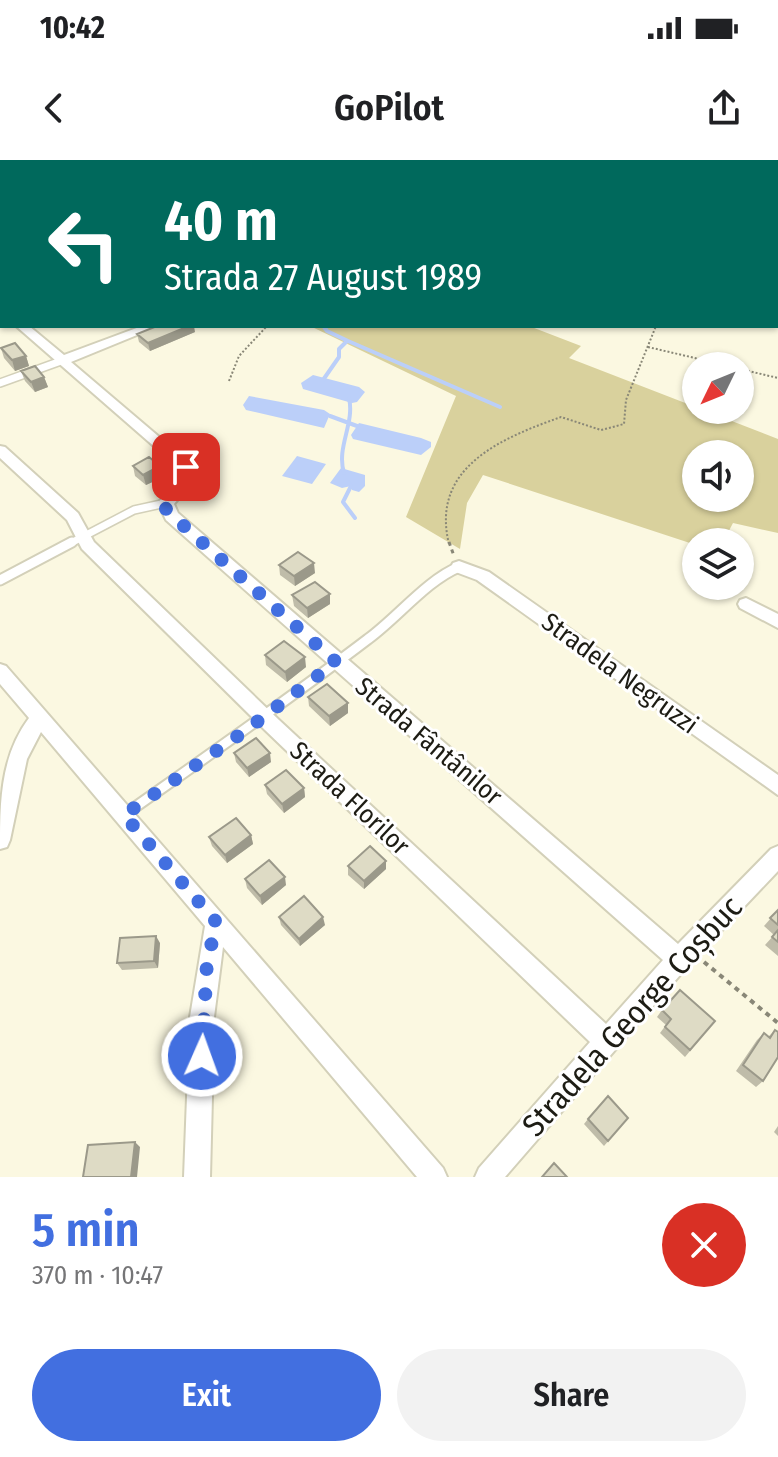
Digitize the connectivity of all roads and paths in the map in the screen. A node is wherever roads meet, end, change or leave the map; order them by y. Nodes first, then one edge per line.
1 (24, 328) edge
2 (148, 328) edge
3 (265, 328) edge
4 (655, 328) edge
5 (648, 347) junction
6 (682, 355) edge
7 (61, 361) junction
8 (754, 372) edge
9 (778, 378) edge
10 (229, 381) dead end
11 (0, 383) edge
12 (0, 450) edge
13 (166, 503) junction
14 (82, 536) junction
15 (459, 567) junction
16 (0, 580) edge
17 (746, 604) dead end
18 (778, 622) edge
19 (336, 662) junction
20 (0, 671) edge
21 (264, 716) junction
22 (40, 718) junction
23 (778, 786) edge
24 (124, 815) junction
25 (0, 840) edge
26 (778, 856) edge
27 (217, 923) junction
28 (684, 954) junction
29 (778, 1023) edge
30 (606, 1041) junction
31 (197, 1177) edge
32 (434, 1177) edge
33 (488, 1177) edge

1 - 7 street
2 - 7 street
3 - 10 path
4 - 5 path
5 - 6 path
5 - 15 path
7 - 11 lane
7 - 13 street
8 - 9 path
12 - 14 street, Strada Florilor
13 - 14 lane
13 - 19 street, Strada Fântânilor
14 - 16 lane
14 - 21 street, Strada Florilor
15 - 19 lane
15 - 23 street, Stradela Negruzzi
17 - 18 street
19 - 21 lane
19 - 28 street, Strada Fântânilor
20 - 22 street
21 - 24 lane
21 - 30 street, Strada Florilor
22 - 24 street
22 - 25 street
24 - 27 street
26 - 28 street, Stradela George Coșbuc
27 - 31 street
27 - 32 street
28 - 29 path
28 - 30 street, Stradela George Coșbuc
30 - 33 street, Stradela George Coșbuc

